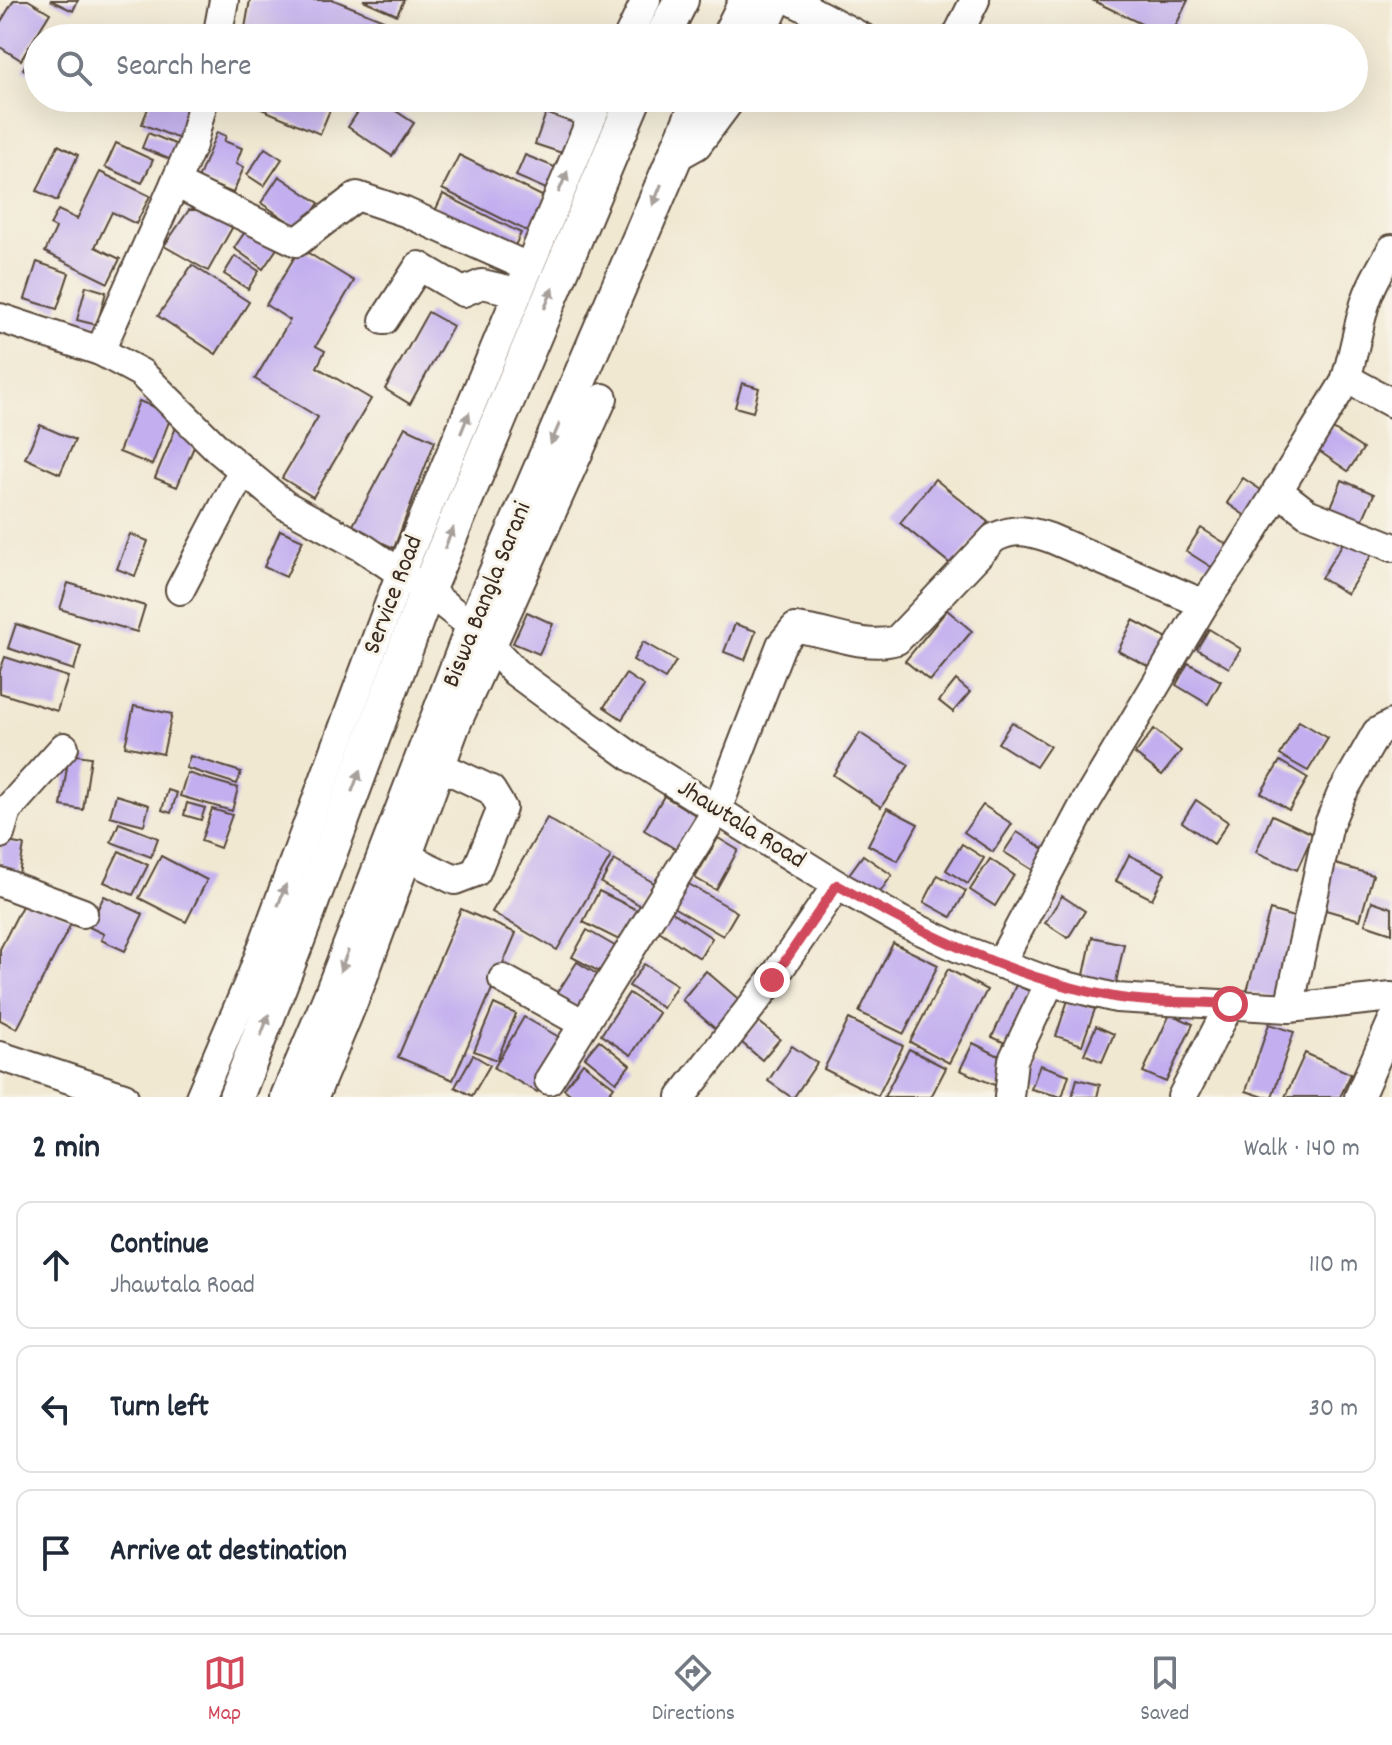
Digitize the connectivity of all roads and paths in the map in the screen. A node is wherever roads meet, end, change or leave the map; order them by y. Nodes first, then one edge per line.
1 (224, 0) edge
2 (646, 0) edge
3 (681, 0) edge
4 (747, 0) edge
5 (778, 0) edge
6 (791, 0) edge
7 (975, 0) edge
8 (220, 24) edge
9 (635, 24) edge
10 (669, 24) edge
11 (735, 24) edge
12 (767, 24) edge
13 (836, 24) edge
14 (963, 24) edge
15 (200, 112) edge
16 (593, 112) edge
17 (628, 112) edge
18 (694, 112) edge
19 (722, 112) edge
20 (672, 159) junction
21 (175, 183) junction
22 (1392, 249) edge
23 (523, 279) junction
24 (0, 318) edge
25 (384, 320) dead end
26 (100, 351) junction
27 (1346, 378) junction
28 (603, 398) dead end
29 (1392, 403) edge
30 (243, 470) junction
31 (1277, 490) junction
32 (1392, 547) edge
33 (414, 581) junction
34 (180, 590) dead end
35 (1204, 604) junction
36 (482, 636) junction
37 (1392, 724) edge
38 (64, 747) dead end
39 (440, 766) junction
40 (717, 810) junction
41 (0, 834) edge
42 (407, 857) junction
43 (0, 882) edge
44 (837, 885) junction
45 (83, 913) dead end
46 (1000, 964) junction
47 (503, 979) dead end
48 (1050, 982) junction
49 (1392, 997) edge
50 (1230, 1004) junction
51 (1289, 1008) junction
52 (1392, 1022) edge
53 (584, 1024) junction
54 (0, 1056) edge
55 (549, 1080) dead end
56 (124, 1097) edge
57 (200, 1097) edge
58 (236, 1097) edge
59 (288, 1097) edge
60 (314, 1097) edge
61 (681, 1097) edge
62 (1009, 1097) edge
63 (1182, 1097) edge
64 (1359, 1097) edge

1 - 8 street
2 - 9 street
3 - 10 main road
4 - 11 main road
5 - 12 street
6 - 13 street
7 - 14 street
15 - 21 street
23 -> 16 street, Service Road
33 -> 17 main road
18 - 20 main road, Biswa Bangla Sarani
19 - 20 street
20 -> 36 main road, Biswa Bangla Sarani
21 - 23 street
21 - 26 street
22 - 27 street
23 - 25 street
33 -> 23 street, Service Road
24 - 26 street, Jhawtala Road
26 - 30 street, Jhawtala Road
27 - 29 street
27 - 31 street
28 - 36 street
30 - 33 street, Jhawtala Road
30 - 34 street
31 - 32 street
31 - 35 street
33 - 36 street, Jhawtala Road
57 -> 33 street, Service Road
58 -> 33 main road
35 - 40 street
35 - 46 street
36 - 39 street
36 - 40 street, Jhawtala Road
36 -> 59 main road, Biswa Bangla Sarani
37 - 51 street
38 - 41 street
39 - 42 street
39 - 42 street
40 - 44 street, Jhawtala Road
40 - 53 street
42 - 60 street
43 - 45 street
44 - 46 street, Jhawtala Road
44 - 61 street
46 - 48 street, Jhawtala Road
47 - 53 street
48 - 50 street, Jhawtala Road
48 - 62 street
49 - 51 street, Jhawtala Road
50 - 51 street, Jhawtala Road
50 - 63 street
52 - 64 street
53 - 55 street
54 - 56 street

